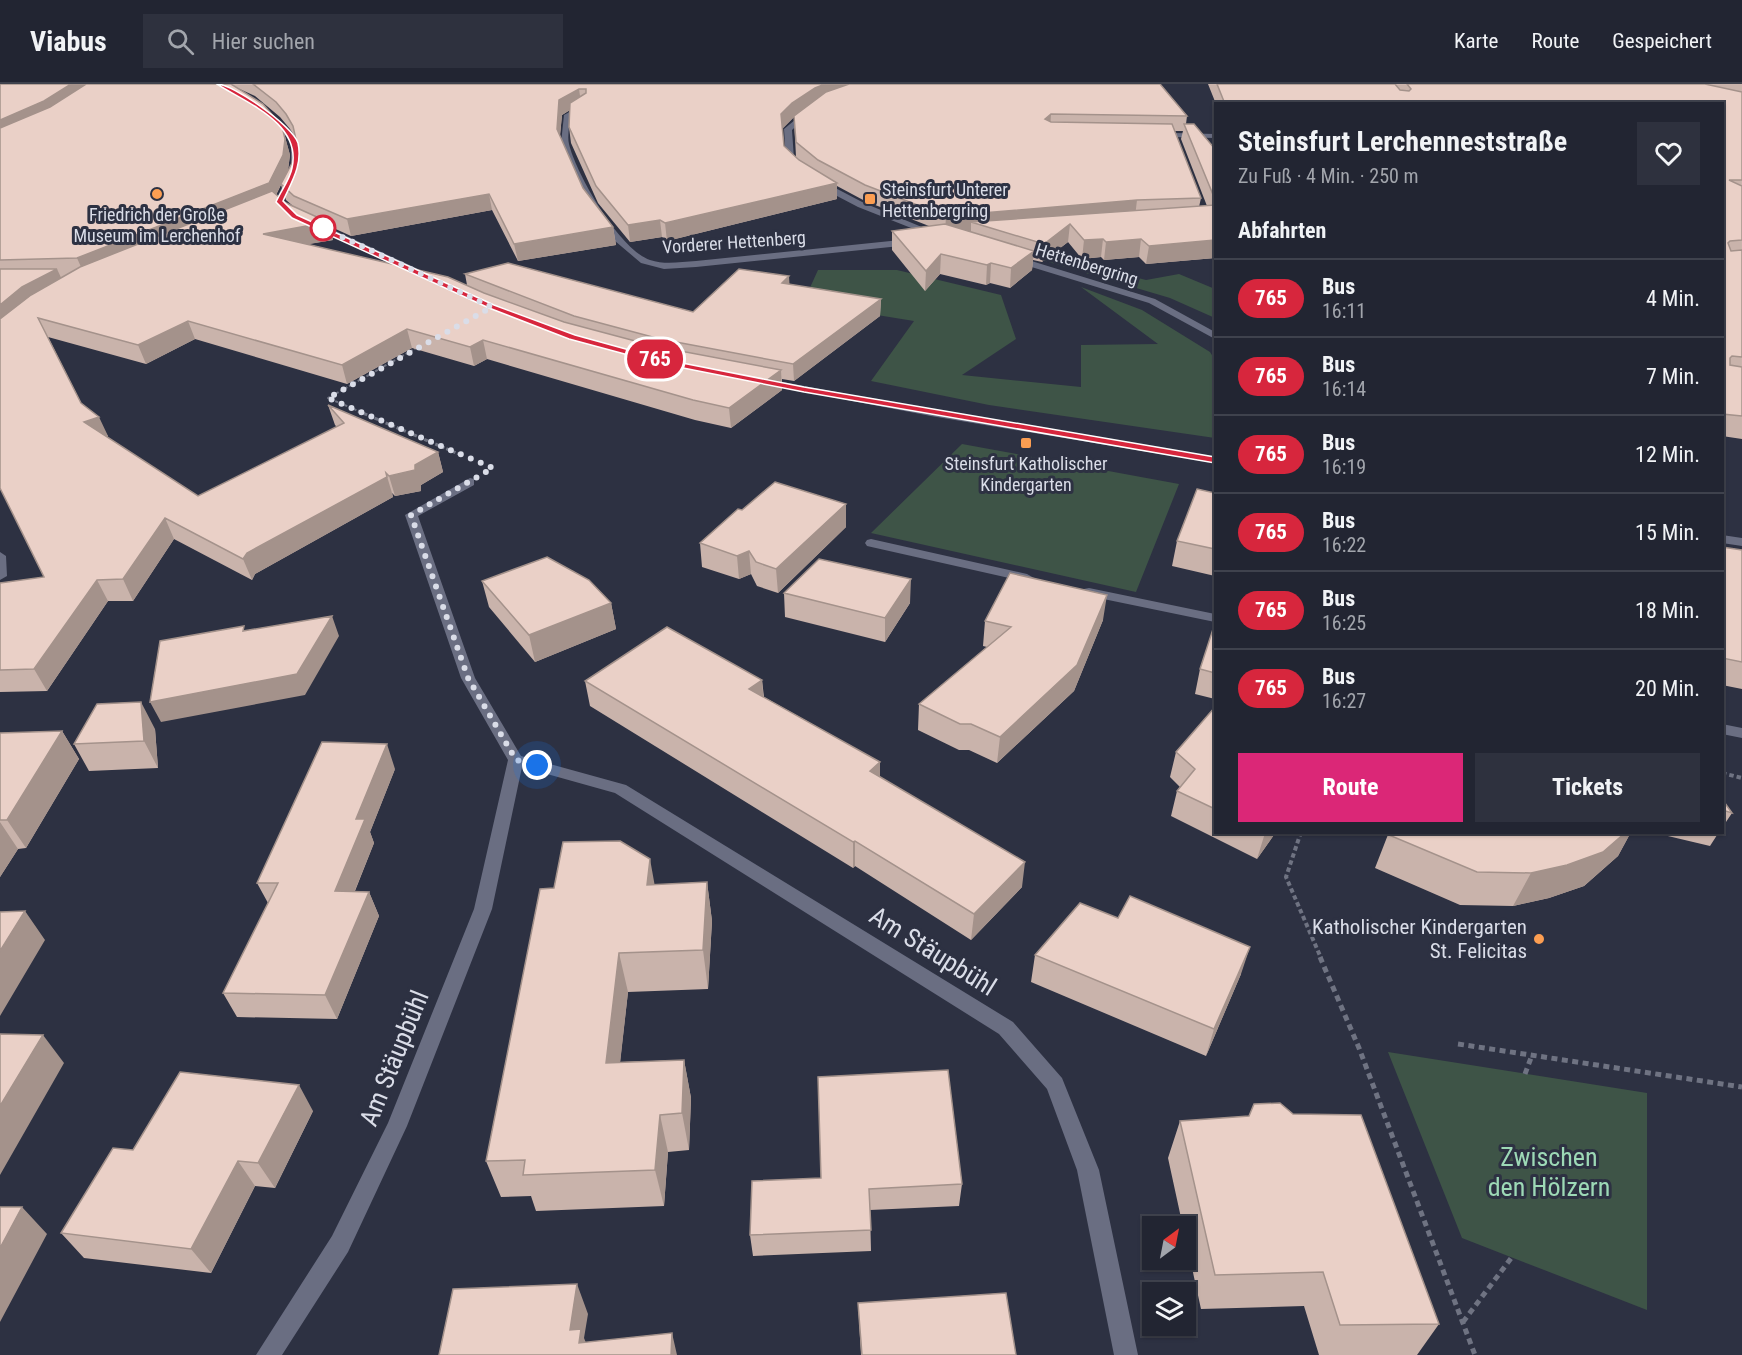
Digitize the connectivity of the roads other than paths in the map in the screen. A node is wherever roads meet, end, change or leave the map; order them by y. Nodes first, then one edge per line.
1 (821, 104) edge
2 (258, 106) edge
3 (584, 106) edge
4 (1163, 135) edge
5 (1174, 135) junction
6 (1214, 136) edge
7 (1178, 146) edge
8 (806, 174) edge
9 (814, 180) edge
10 (269, 206) edge
11 (303, 220) edge
12 (1010, 258) edge
13 (438, 281) edge
14 (1214, 335) edge
15 (749, 379) edge
16 (1214, 460) edge
17 (470, 482) road end
18 (1724, 539) edge
19 (1742, 542) edge
20 (871, 543) dead end
21 (0, 556) edge
22 (0, 576) edge
23 (1045, 582) edge
24 (1079, 590) edge
25 (1214, 618) edge
26 (1724, 729) edge
27 (1742, 733) edge
28 (516, 760) junction
29 (268, 1355) edge
30 (1126, 1355) edge

1 - 8 street
2 - 10 street
3 - 9 street, Vorderer Hettenberg
4 - 5 street
5 - 6 street
5 - 7 street
11 - 13 street
12 - 14 street, Hettenbergring
15 - 16 street
17 - 28 street
18 - 19 street
20 - 23 street
21 - 22 street
24 - 25 street
26 - 27 street
28 - 29 street, Am Stäupbühl
28 - 30 street, Am Stäupbühl

